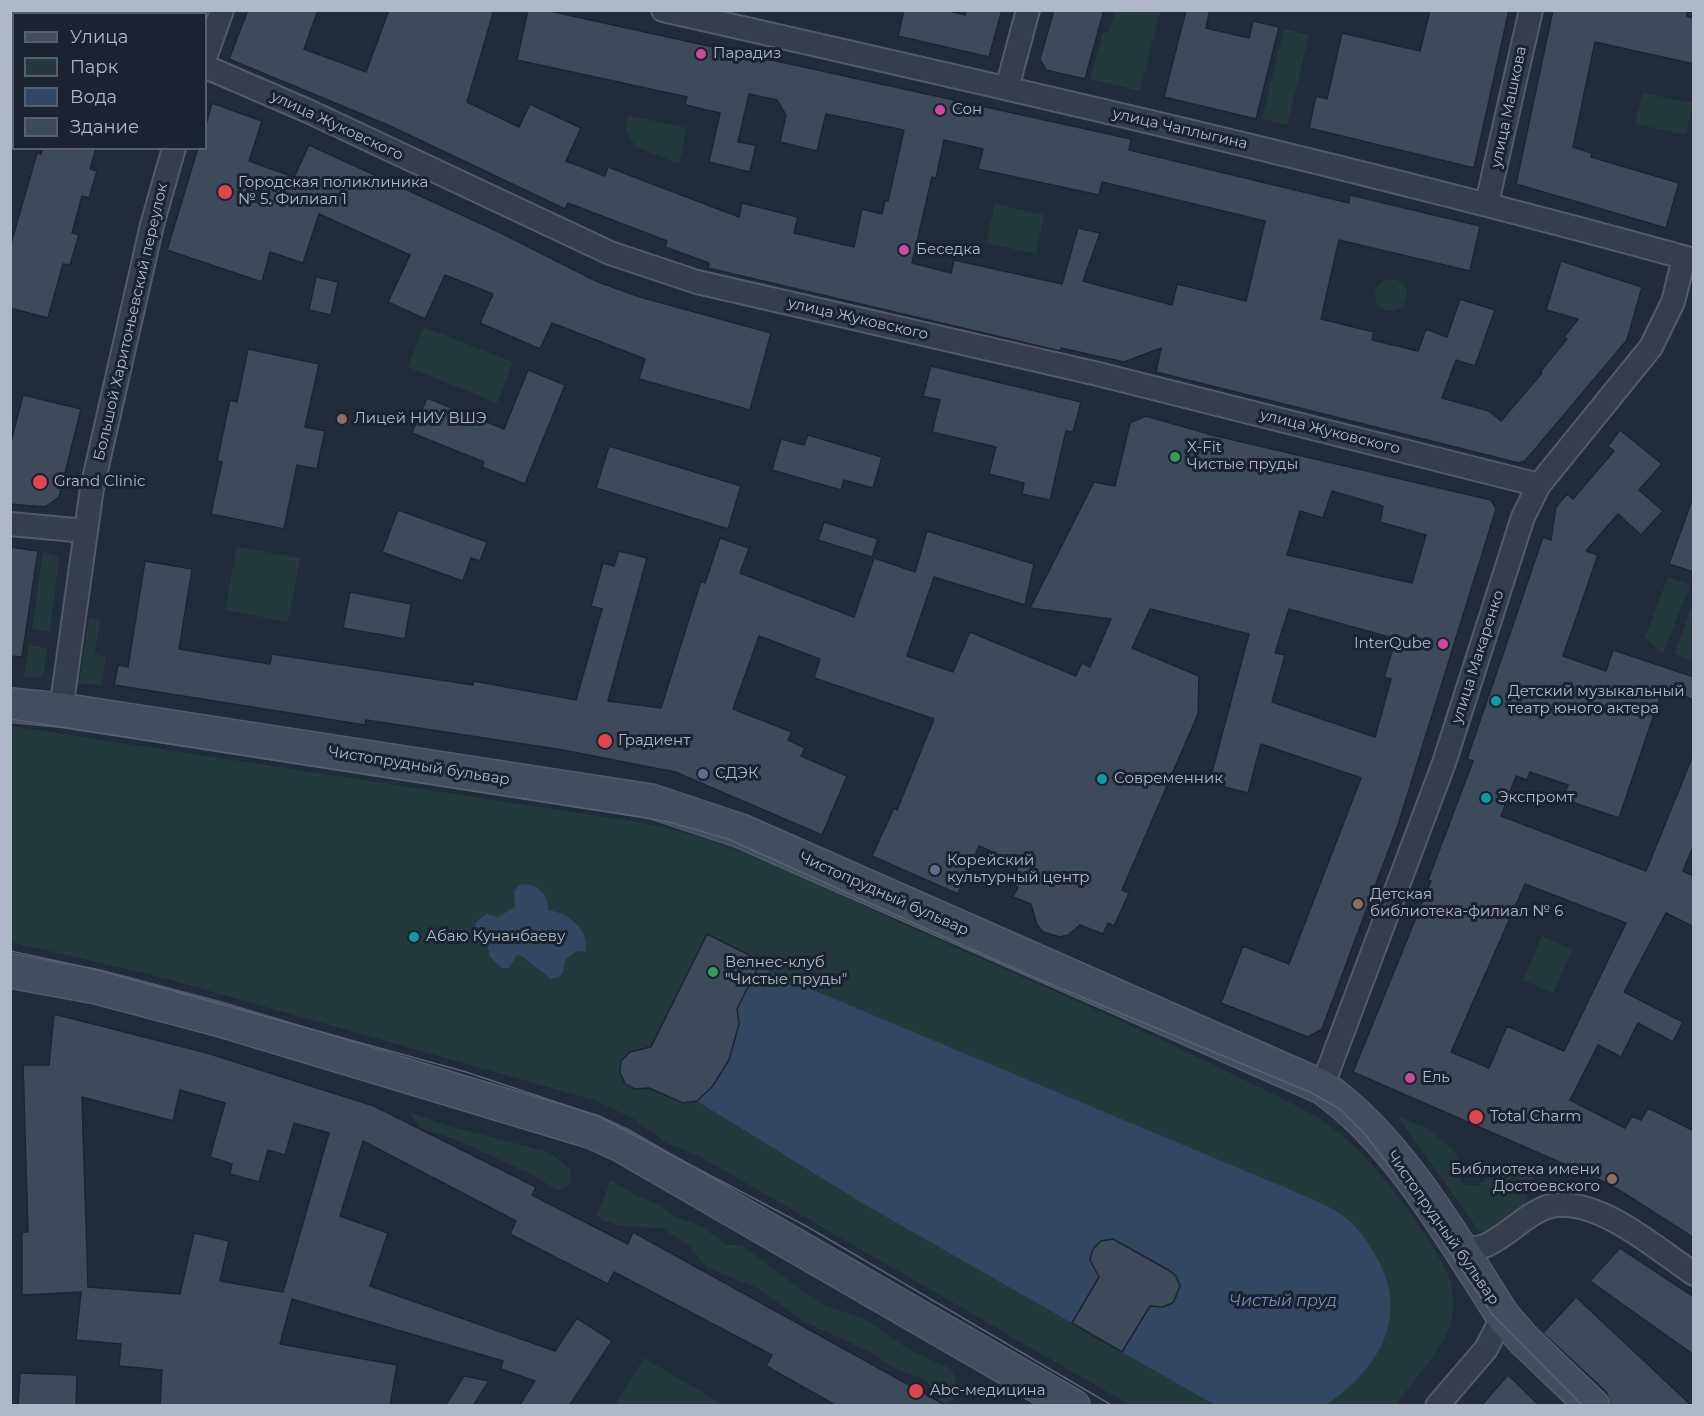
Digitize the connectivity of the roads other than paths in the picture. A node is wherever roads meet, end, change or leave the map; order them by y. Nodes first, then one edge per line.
1 (222, 10) edge
2 (663, 10) edge
3 (1028, 10) edge
4 (1531, 10) edge
5 (207, 52) edge
6 (207, 67) edge
7 (1007, 88) junction
8 (173, 150) edge
9 (1487, 203) junction
10 (1689, 259) edge
11 (1539, 485) junction
12 (10, 524) edge
13 (86, 531) junction
14 (10, 705) edge
15 (61, 710) junction
16 (10, 971) edge
17 (1322, 1087) junction
18 (1455, 1243) junction
19 (1694, 1274) edge
20 (1503, 1316) junction
21 (1073, 1406) edge
22 (1437, 1406) edge
23 (1593, 1406) edge

1 - 5 street
2 - 7 street, улица Чаплыгина
3 - 7 street
4 - 9 street, улица Машкова
6 - 11 street, улица Жуковского
7 - 9 street, улица Чаплыгина
8 - 13 street, Большой Харитоньевский переулок
9 - 10 street, улица Чаплыгина
10 - 11 street, улица Макаренко
11 - 17 street, улица Макаренко
12 - 13 street
13 - 15 street, Большой Харитоньевский переулок
14 - 15 main road, Чистопрудный бульвар
15 - 17 main road, Чистопрудный бульвар
16 - 21 main road
17 - 18 main road, Чистопрудный бульвар
18 - 19 street
18 - 20 main road, Чистопрудный бульвар
20 - 22 street
20 - 23 main road, Чистопрудный бульвар

